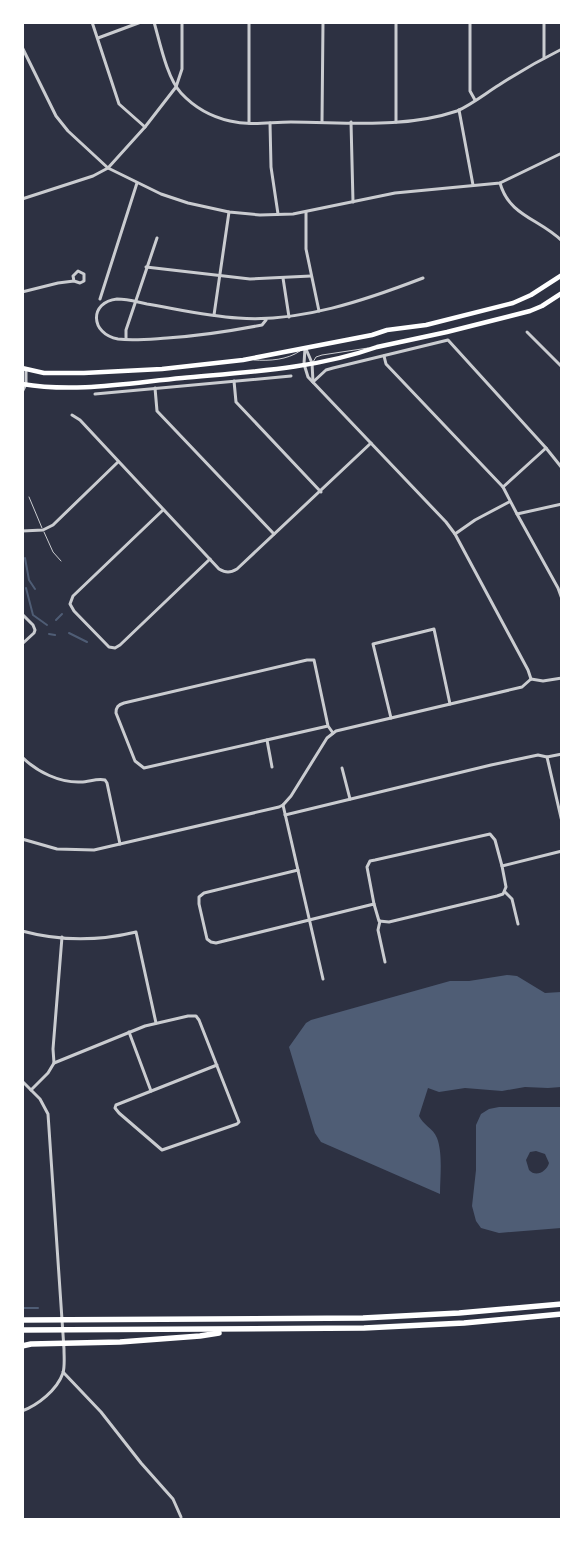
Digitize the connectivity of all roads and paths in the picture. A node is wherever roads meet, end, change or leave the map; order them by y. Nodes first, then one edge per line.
1 (92, 22) edge
2 (141, 22) edge
3 (154, 22) edge
4 (182, 22) edge
5 (249, 22) edge
6 (323, 22) edge
7 (396, 22) edge
8 (470, 22) edge
9 (544, 22) edge
10 (98, 38) junction
11 (22, 47) edge
12 (562, 49) edge
13 (544, 58) junction
14 (176, 87) junction
15 (474, 100) junction
16 (459, 110) junction
17 (322, 122) junction
18 (351, 122) junction
19 (396, 122) junction
20 (250, 123) junction
21 (270, 123) junction
22 (145, 127) junction
23 (562, 153) edge
24 (108, 168) junction
25 (137, 183) junction
26 (500, 183) junction
27 (473, 185) junction
28 (22, 199) edge
29 (353, 202) junction
30 (229, 212) junction
31 (306, 212) junction
32 (278, 214) junction
33 (157, 238) dead end
34 (560, 238) edge
35 (146, 267) junction
36 (562, 275) edge
37 (218, 276) junction
38 (311, 276) junction
39 (283, 278) junction
40 (423, 278) dead end
41 (74, 281) dead end
42 (22, 292) edge
43 (561, 293) edge
44 (100, 299) dead end
45 (135, 302) junction
46 (319, 311) junction
47 (214, 315) junction
48 (289, 317) junction
49 (266, 320) junction
50 (528, 332) dead end
51 (126, 340) junction
52 (305, 348) junction
53 (384, 356) junction
54 (312, 363) junction
55 (304, 364) junction
56 (562, 367) edge
57 (24, 369) edge
58 (291, 376) dead end
59 (22, 377) edge
60 (234, 381) junction
61 (313, 382) junction
62 (24, 384) edge
63 (155, 388) junction
64 (22, 392) edge
65 (95, 394) dead end
66 (72, 416) dead end
67 (371, 443) junction
68 (546, 448) junction
69 (118, 462) junction
70 (562, 468) edge
71 (503, 487) junction
72 (321, 492) junction
73 (28, 496) dead end
74 (509, 502) junction
75 (562, 504) edge
76 (164, 510) junction
77 (517, 514) junction
78 (43, 530) junction
79 (22, 531) edge
80 (274, 534) junction
81 (455, 534) junction
82 (210, 559) junction
83 (61, 561) dead end
84 (562, 599) edge
85 (22, 614) edge
86 (22, 644) edge
87 (562, 678) edge
88 (531, 679) junction
89 (450, 704) junction
90 (391, 718) junction
91 (328, 726) junction
92 (333, 733) junction
93 (267, 740) junction
94 (562, 754) edge
95 (22, 757) edge
96 (547, 757) junction
97 (272, 767) dead end
98 (342, 768) dead end
99 (350, 799) junction
100 (283, 805) junction
101 (285, 815) junction
102 (562, 822) edge
103 (22, 840) edge
104 (120, 844) junction
105 (562, 851) edge
106 (502, 866) junction
107 (298, 870) junction
108 (505, 892) junction
109 (374, 904) junction
110 (310, 920) junction
111 (380, 921) junction
112 (518, 924) dead end
113 (22, 931) edge
114 (62, 937) junction
115 (385, 962) dead end
116 (323, 979) dead end
117 (156, 1023) junction
118 (129, 1032) junction
119 (54, 1063) junction
120 (217, 1065) junction
121 (22, 1081) edge
122 (31, 1090) junction
123 (152, 1091) junction
124 (562, 1304) edge
125 (562, 1314) edge
126 (22, 1320) edge
127 (22, 1330) edge
128 (236, 1330) junction
129 (22, 1346) edge
130 (63, 1372) junction
131 (22, 1411) edge
132 (181, 1517) dead end

1 - 10 street
2 - 10 street
3 - 14 street
4 - 14 street
5 - 20 street
6 - 17 street
7 - 19 street
8 - 15 street
9 - 13 street
10 - 22 street
11 - 24 street
12 - 13 street
13 - 15 street
14 - 20 street
14 - 22 street
15 - 16 street
16 - 19 street
16 - 27 street
17 - 18 street
17 - 21 street
18 - 19 street
18 - 29 street
20 - 21 street
21 - 32 street
22 - 24 street
23 - 26 street
24 - 25 street
24 - 28 street
25 - 30 street
25 - 44 street
26 - 27 street
26 - 34 street
27 - 29 street
29 - 31 street
30 - 32 street
30 - 37 street
31 - 32 street
31 - 38 street
33 - 35 street
35 - 37 street
35 - 45 street
36 - 52 main road
37 - 39 street
37 - 47 street
38 - 39 street
38 - 46 street
39 - 48 street
40 - 46 street
41 - 42 street
43 - 54 main road
45 - 47 street
45 - 51 street
45 - 51 street
46 - 48 street
47 - 49 street
48 - 49 street
49 - 51 street
50 - 56 street
52 - 54 street
52 - 55 street
52 - 57 main road
53 - 61 street
53 - 68 street
53 - 71 street
54 - 55 main road
54 - 61 street
55 - 61 street
55 - 62 main road
57 - 59 street
57 - 62 street
58 - 60 street
60 - 63 street
60 - 72 street
61 - 67 street
62 - 64 street
63 - 65 street
63 - 80 street
66 - 69 street
67 - 72 street
67 - 81 street
68 - 70 street
68 - 71 street
69 - 76 street
69 - 78 street
71 - 74 street
72 - 80 street
73 - 78 lane
74 - 77 street
74 - 81 street
75 - 77 street
76 - 82 street
76 - 82 street
77 - 84 street
78 - 79 street
78 - 83 lane
80 - 82 street
81 - 88 street
85 - 86 street
87 - 88 street
88 - 89 street
89 - 90 street
89 - 90 street
90 - 92 street
91 - 92 street
91 - 93 street
91 - 93 street
92 - 100 street
93 - 97 street
94 - 96 street
95 - 104 street
96 - 99 street
96 - 102 street
98 - 99 street
99 - 101 street
100 - 101 street
100 - 104 street
101 - 107 street
103 - 104 street
105 - 106 street
106 - 108 street
106 - 109 street
107 - 110 street
107 - 110 street
108 - 111 street
108 - 112 street
109 - 110 street
109 - 111 street
110 - 116 street
111 - 115 street
113 - 114 street
114 - 117 street
114 - 119 street
117 - 118 street
117 - 120 street
118 - 119 street
118 - 123 street
119 - 122 street
120 - 123 street
120 - 123 street
121 - 122 street
122 - 130 street
124 - 126 highway
125 - 128 highway
127 - 128 highway
128 - 129 highway
130 - 131 street
130 - 132 street

